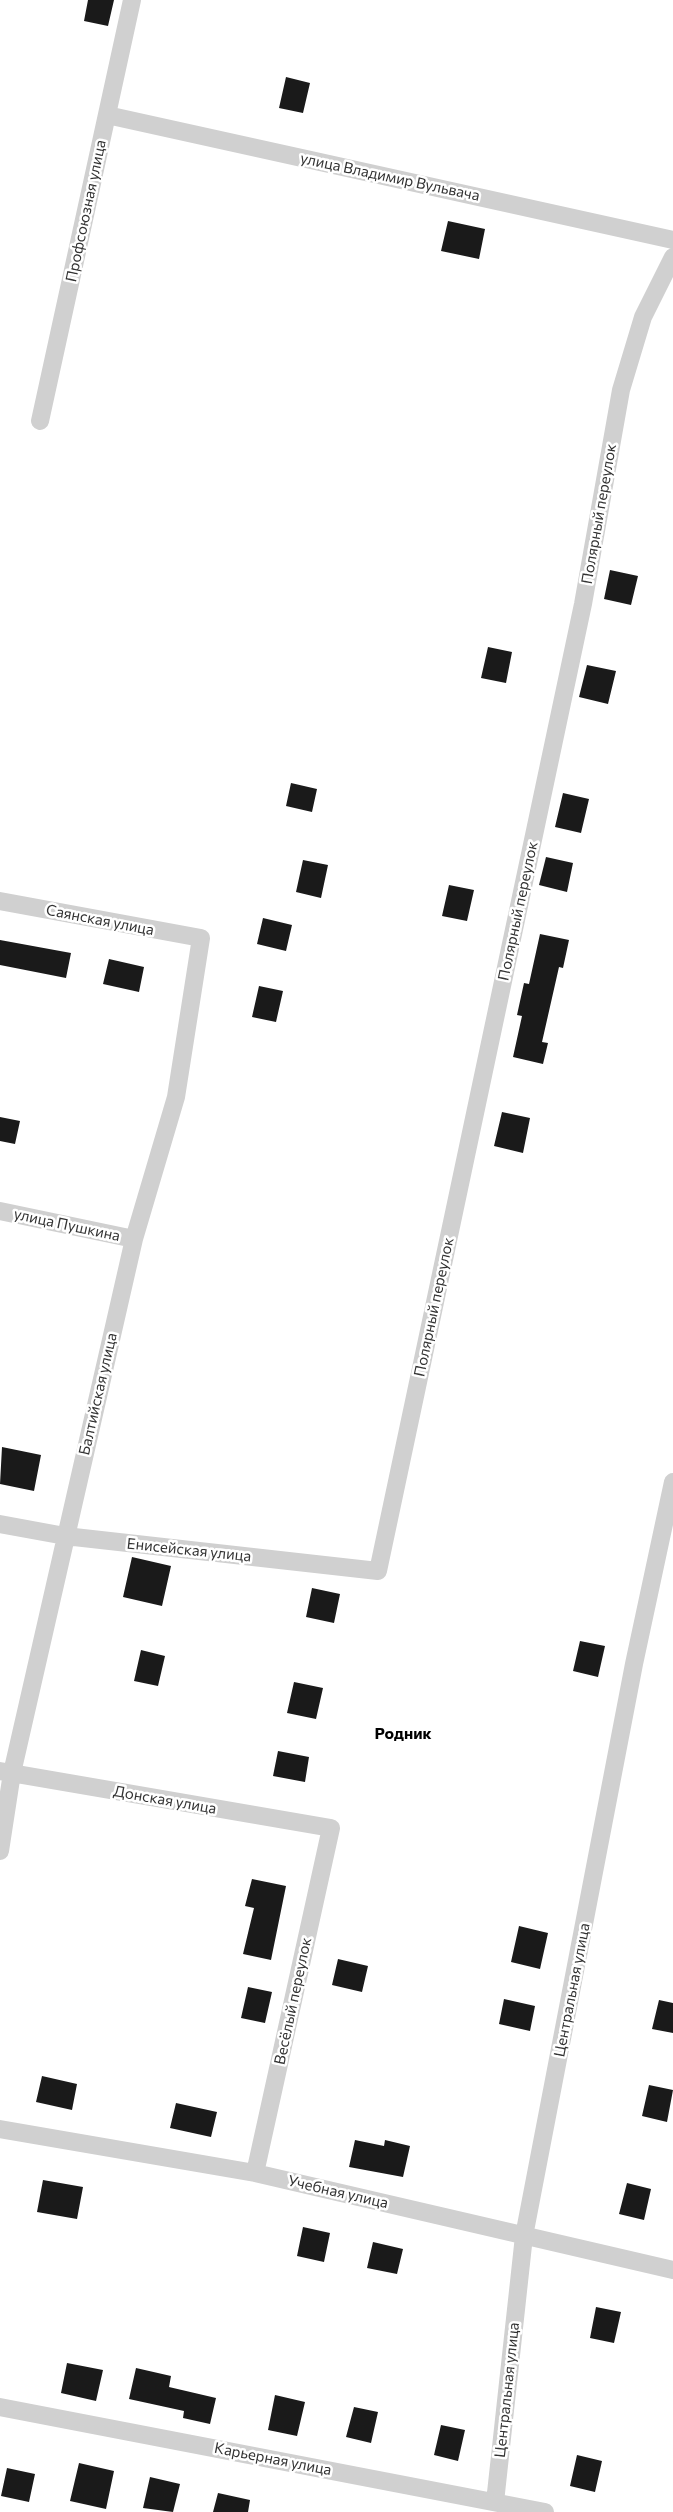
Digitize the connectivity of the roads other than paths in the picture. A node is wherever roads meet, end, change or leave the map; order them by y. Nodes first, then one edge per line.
1 (132, 0) edge
2 (107, 114) junction
3 (673, 240) edge
4 (673, 257) edge
5 (40, 421) dead end
6 (0, 901) edge
7 (201, 938) joint
8 (0, 1211) edge
9 (134, 1239) junction
10 (673, 1482) edge
11 (0, 1524) edge
12 (65, 1536) junction
13 (378, 1571) joint
14 (6, 1772) edge
15 (330, 1828) joint
16 (0, 1851) edge
17 (0, 2129) edge
18 (256, 2173) junction
19 (524, 2236) junction
20 (673, 2270) edge
21 (0, 2406) edge
22 (495, 2502) junction
23 (545, 2512) edge

1 - 2 street, Профсоюзная улица
2 - 3 street, улица Владимир Вульвача
2 - 5 street, Профсоюзная улица
4 - 13 street, Полярный переулок
6 - 7 street, Саянская улица
7 - 9 street, Балтийская улица
8 - 9 street, улица Пушкина
9 - 12 street, Балтийская улица
10 - 19 street, Центральная улица
11 - 12 street, Енисейская улица
12 - 13 street, Енисейская улица
12 - 14 street, Балтийская улица
14 - 15 street, Донская улица
14 - 16 street, Балтийская улица
15 - 18 street, Весёлый переулок
17 - 18 street, Учебная улица
18 - 19 street, Учебная улица
19 - 20 street, Учебная улица
19 - 22 street, Центральная улица
21 - 22 street, Карьерная улица
22 - 23 street, Карьерная улица

